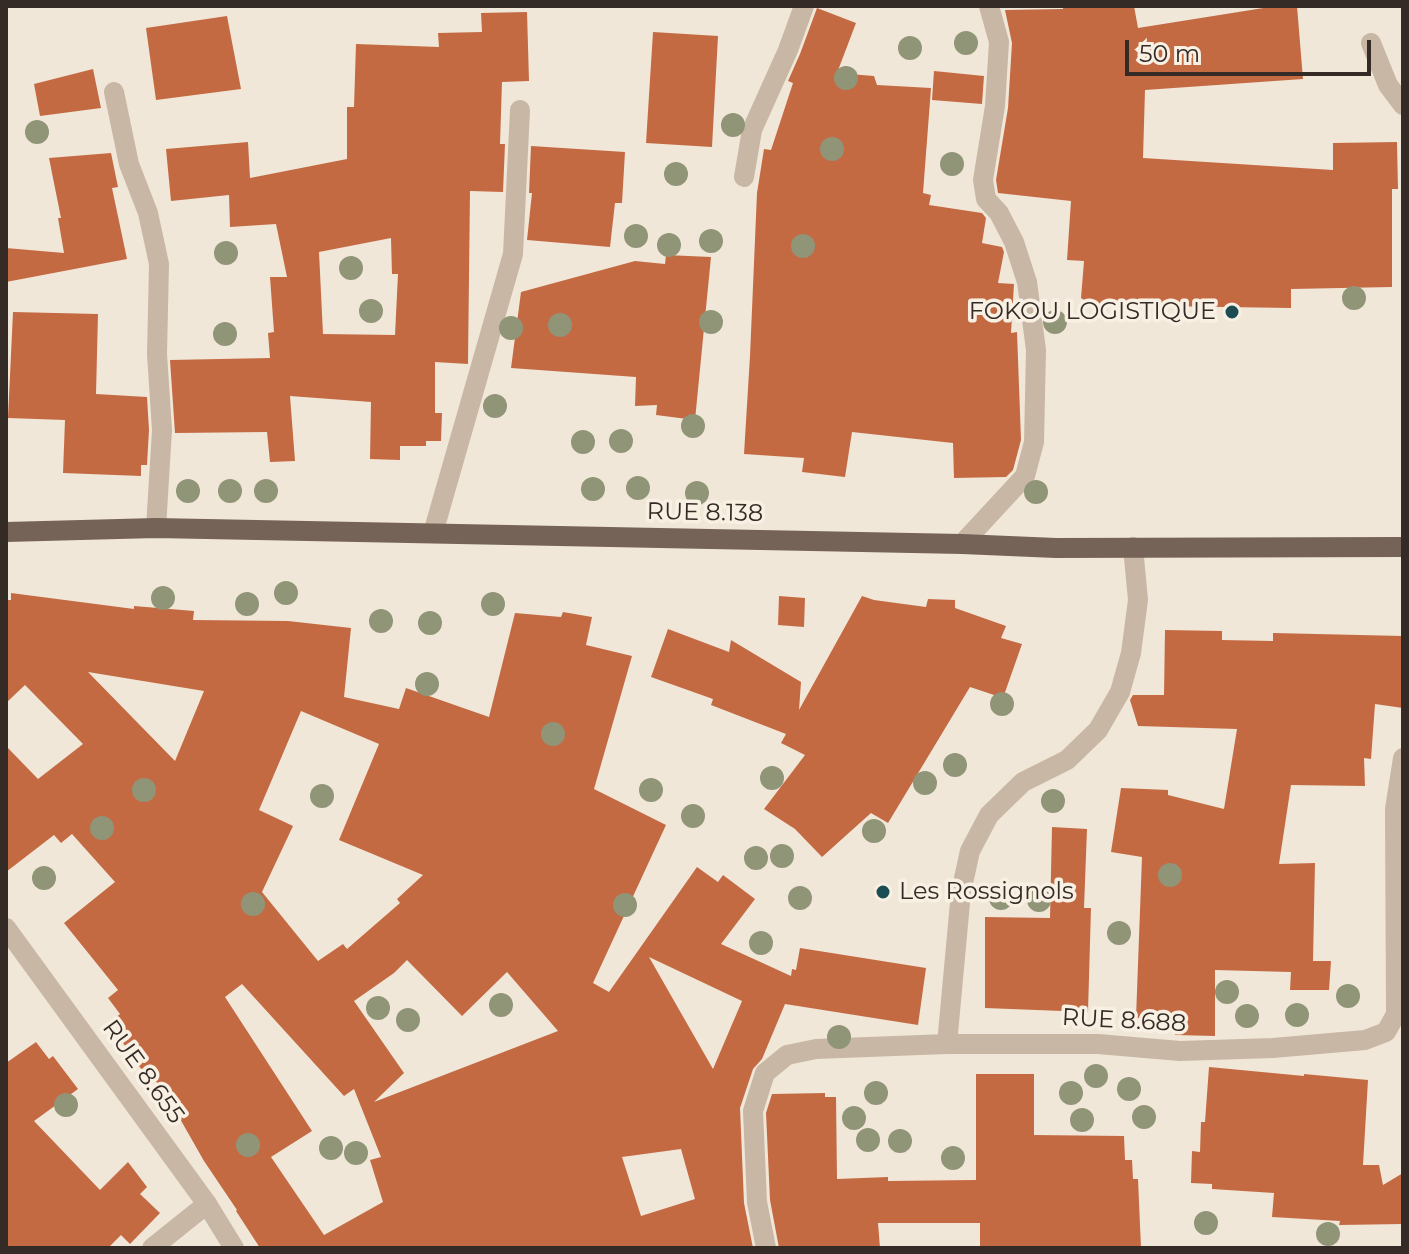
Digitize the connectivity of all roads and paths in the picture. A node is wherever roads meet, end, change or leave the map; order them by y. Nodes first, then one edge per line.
1 (804, 6) edge
2 (989, 6) edge
3 (1371, 43) dead end
4 (114, 92) dead end
5 (1403, 105) edge
6 (520, 110) dead end
7 (744, 177) dead end
8 (156, 528) junction
9 (6, 532) edge
10 (433, 533) junction
11 (962, 544) junction
12 (1133, 547) junction
13 (1403, 547) edge
14 (1403, 758) edge
15 (6, 928) edge
16 (947, 1044) junction
17 (207, 1204) junction
18 (152, 1248) edge
19 (234, 1248) edge
20 (766, 1248) edge

1 - 7 street
2 - 11 street
3 - 5 street
4 - 8 street
6 - 10 street
8 - 9 main road, RUE 8.138
8 - 10 main road, RUE 8.138
10 - 11 main road, RUE 8.138
11 - 12 main road, RUE 8.138
12 - 13 main road, RUE 8.138
12 - 16 street
14 - 16 street, RUE 8.688
15 - 17 street, RUE 8.655
16 - 20 street, RUE 8.688
17 - 18 street
17 - 19 street, RUE 8.655

